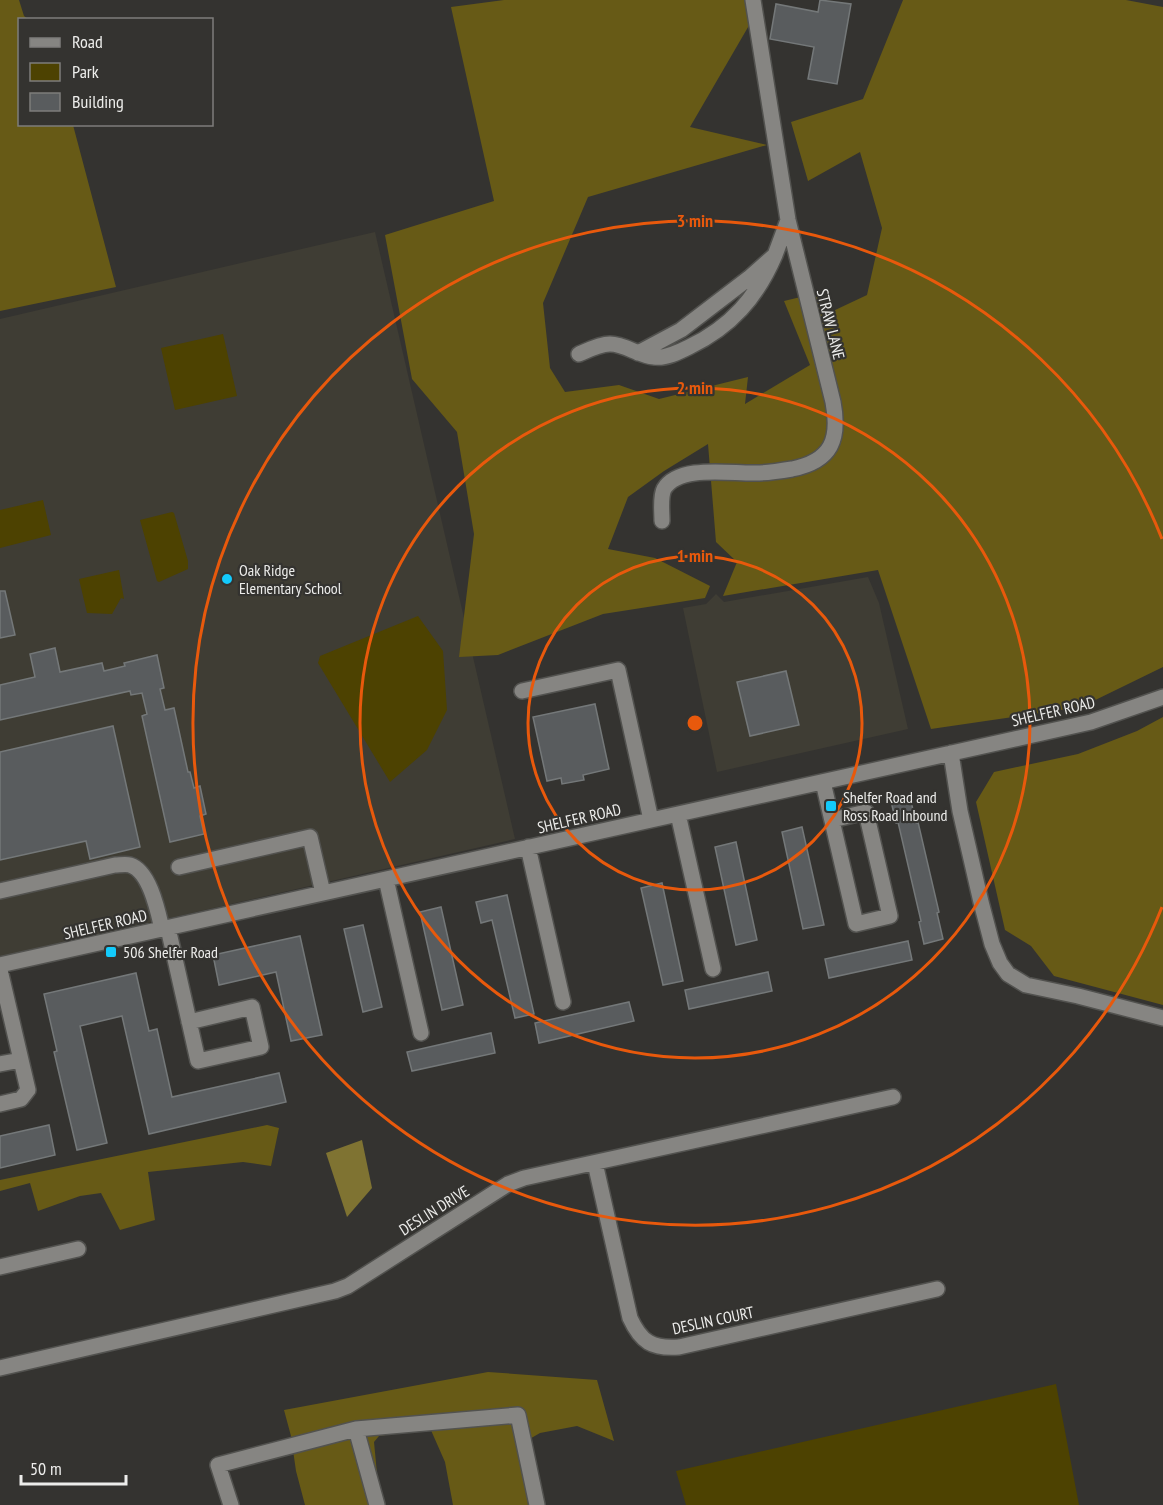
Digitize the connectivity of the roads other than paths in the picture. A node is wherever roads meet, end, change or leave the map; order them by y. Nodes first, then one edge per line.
1 (753, 0) edge
2 (788, 220) junction
3 (775, 255) junction
4 (638, 353) junction
5 (579, 354) dead end
6 (662, 521) dead end
7 (522, 691) dead end
8 (1163, 697) edge
9 (951, 753) junction
10 (823, 782) junction
11 (678, 814) junction
12 (651, 820) junction
13 (832, 820) junction
14 (528, 847) junction
15 (180, 867) dead end
16 (386, 879) junction
17 (0, 891) edge
18 (323, 893) junction
19 (165, 928) junction
20 (0, 968) edge
21 (713, 969) dead end
22 (563, 1002) dead end
23 (1163, 1018) edge
24 (189, 1022) junction
25 (421, 1033) dead end
26 (21, 1060) junction
27 (0, 1064) edge
28 (893, 1097) dead end
29 (0, 1104) edge
30 (595, 1162) junction
31 (78, 1249) dead end
32 (0, 1267) edge
33 (937, 1289) dead end
34 (0, 1368) edge
35 (356, 1429) junction
36 (231, 1505) edge
37 (377, 1505) edge
38 (537, 1505) edge

1 - 2 street, STRAW LANE
2 - 3 street
2 - 6 street, STRAW LANE
3 - 4 street
3 - 4 street
4 - 5 street
7 - 12 street
8 - 9 street, SHELFER ROAD
9 - 10 street, SHELFER ROAD
9 - 23 street
10 - 11 street, SHELFER ROAD
10 - 13 street
11 - 12 street, SHELFER ROAD
11 - 21 street
12 - 14 street, SHELFER ROAD
13 - 13 street
14 - 16 street, SHELFER ROAD
14 - 22 street
15 - 18 street
16 - 18 street, SHELFER ROAD
16 - 25 street
17 - 19 street
18 - 19 street, SHELFER ROAD
19 - 20 street, SHELFER ROAD
19 - 24 street
20 - 26 street
24 - 24 street
26 - 27 street
26 - 29 street
28 - 30 street, DESLIN DRIVE
30 - 33 street, DESLIN COURT
30 - 34 street, DESLIN DRIVE
31 - 32 street
35 - 36 street
35 - 37 street
35 - 38 street

